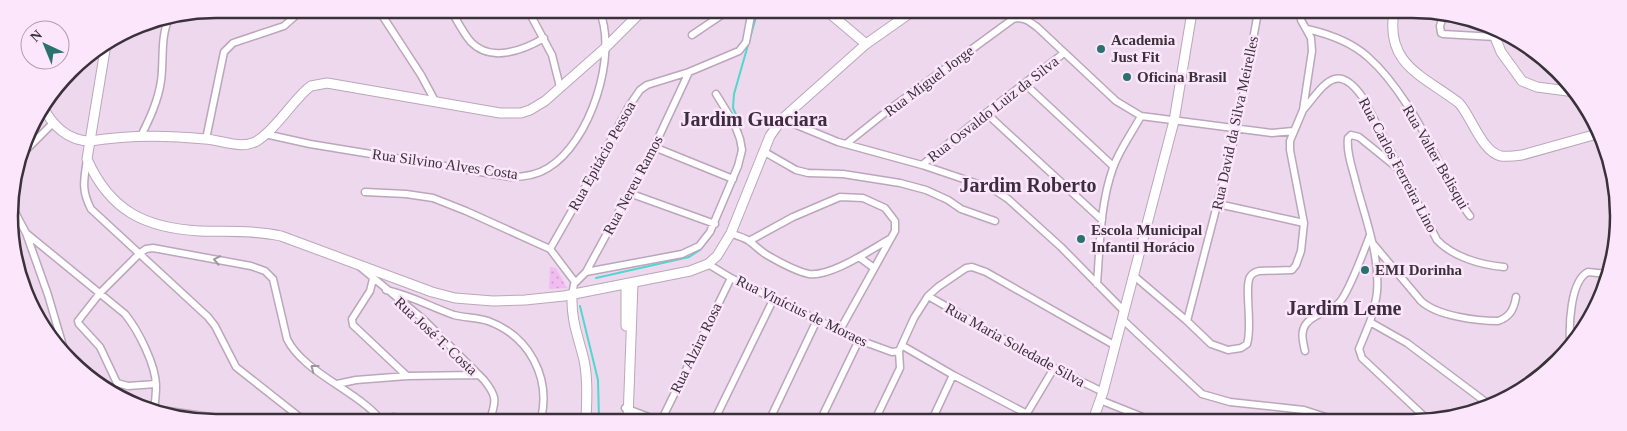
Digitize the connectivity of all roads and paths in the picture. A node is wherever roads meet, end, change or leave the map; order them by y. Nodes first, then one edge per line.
1 (293, 18) edge
2 (384, 18) edge
3 (455, 18) edge
4 (533, 18) edge
5 (602, 18) edge
6 (635, 18) edge
7 (714, 18) edge
8 (750, 18) edge
9 (835, 18) edge
10 (904, 18) edge
11 (1191, 18) edge
12 (1257, 18) edge
13 (1301, 18) edge
14 (1393, 18) edge
15 (1442, 20) edge
16 (167, 23) edge
17 (1307, 29) junction
18 (1487, 33) edge
19 (692, 35) dead end
20 (544, 38) junction
21 (1498, 38) edge
22 (866, 44) junction
23 (605, 48) junction
24 (105, 51) edge
25 (101, 54) edge
26 (1064, 54) junction
27 (104, 55) junction
28 (689, 72) junction
29 (1025, 84) junction
30 (560, 87) junction
31 (1565, 91) edge
32 (716, 94) dead end
33 (435, 101) junction
34 (1303, 110) junction
35 (47, 111) edge
36 (986, 113) junction
37 (1142, 116) junction
38 (782, 119) junction
39 (1174, 120) junction
40 (53, 123) junction
41 (1237, 128) junction
42 (1293, 131) junction
43 (265, 134) junction
44 (1592, 135) edge
45 (141, 136) junction
46 (206, 138) junction
47 (90, 141) junction
48 (846, 144) junction
49 (31, 145) edge
50 (654, 147) junction
51 (763, 151) junction
52 (87, 159) junction
53 (922, 165) junction
54 (1113, 166) junction
55 (1401, 171) junction
56 (733, 179) junction
57 (365, 192) dead end
58 (629, 193) junction
59 (1218, 204) junction
60 (1470, 216) dead end
61 (18, 218) edge
62 (1102, 220) junction
63 (995, 221) dead end
64 (1304, 223) junction
65 (715, 224) junction
66 (26, 233) junction
67 (731, 233) junction
68 (1370, 235) junction
69 (891, 238) junction
70 (749, 241) junction
71 (1373, 244) junction
72 (550, 249) junction
73 (140, 253) junction
74 (859, 257) junction
75 (356, 264) junction
76 (708, 264) junction
77 (1504, 267) dead end
78 (874, 268) junction
79 (586, 272) junction
80 (1601, 273) edge
81 (1133, 275) junction
82 (731, 278) junction
83 (373, 279) junction
84 (575, 282) junction
85 (630, 283) junction
86 (1097, 284) junction
87 (386, 290) junction
88 (100, 293) junction
89 (572, 295) junction
90 (928, 296) junction
91 (1516, 296) dead end
92 (774, 298) junction
93 (1123, 315) junction
94 (817, 320) junction
95 (1187, 320) junction
96 (1370, 322) junction
97 (840, 330) junction
98 (1570, 335) edge
99 (61, 339) edge
100 (859, 340) junction
101 (1114, 345) junction
102 (901, 348) junction
103 (1305, 351) dead end
104 (1054, 368) junction
105 (478, 375) junction
106 (953, 375) junction
107 (408, 376) junction
108 (156, 384) junction
109 (336, 384) junction
110 (1102, 396) junction
111 (1483, 400) edge
112 (154, 404) edge
113 (627, 412) edge
114 (295, 413) edge
115 (373, 413) edge
116 (491, 413) edge
117 (543, 413) edge
118 (586, 413) edge
119 (665, 413) edge
120 (718, 413) edge
121 (773, 413) edge
122 (824, 413) edge
123 (878, 413) edge
124 (935, 413) edge
125 (1018, 413) edge
126 (1027, 413) edge
127 (1096, 413) edge
128 (1136, 413) edge
129 (1314, 413) edge
130 (1421, 413) edge

1 - 46 street
2 - 33 street
3 - 20 street
4 - 20 street
5 - 23 street, Rua Silvino Alves Costa
6 - 23 main road
7 - 19 street
8 - 28 street, Rua Epitácio Pessoa
9 - 22 main road
10 - 22 main road
11 - 39 main road
12 - 41 street, Rua David da Silva Meirelles
13 - 17 street
14 - 44 main road
15 - 18 street
16 - 45 street
17 - 34 street
17 - 60 street, Rua Valter Belisqui
20 - 30 street
21 - 31 main road
22 - 38 main road
23 - 30 main road
23 - 43 street, Rua Silvino Alves Costa
24 - 27 main road
25 - 27 street
26 - 29 street, Rua Osvaldo Luiz da Silva
26 - 37 street
26 - 48 street, Rua Miguel Jorge
27 - 47 main road
28 - 50 street, Rua Nereu Ramos
28 - 72 street, Rua Epitácio Pessoa
29 - 36 street, Rua Osvaldo Luiz da Silva
29 - 54 street
30 - 33 main road
32 - 56 street
33 - 43 main road
34 - 42 street
34 - 55 street, Rua Carlos Ferreira Lino
35 - 40 main road
36 - 53 street, Rua Osvaldo Luiz da Silva
36 - 62 street
37 - 39 street
37 - 54 street
38 - 48 street
38 - 51 main road
39 - 41 street
39 - 81 main road
40 - 47 main road
40 - 49 street
41 - 42 street
41 - 59 street, Rua David da Silva Meirelles
42 - 64 street
43 - 46 main road
45 - 46 main road
45 - 47 main road
47 - 52 main road
48 - 53 street
50 - 56 street
50 - 58 street, Rua Nereu Ramos
51 - 63 street
51 - 67 main road
52 - 73 street
52 - 75 main road
53 - 86 street
54 - 62 street
55 - 68 street
55 - 77 street, Rua Carlos Ferreira Lino
56 - 65 street
57 - 72 street
58 - 65 street
58 - 79 street, Rua Nereu Ramos
59 - 64 street
59 - 95 street, Rua David da Silva Meirelles
61 - 66 street
62 - 86 street
64 - 95 street
65 - 79 street
66 - 88 street
66 - 99 street
67 - 70 street
67 - 76 main road
68 - 71 street
68 - 103 street
69 - 70 street
69 - 74 street
69 - 78 street
70 - 74 street
71 - 91 street
71 - 96 street
72 - 84 street
73 - 88 street
109 -> 73 street
73 - 114 street
74 - 78 street
75 - 83 street, Rua José T. Costa
75 - 89 main road
76 - 82 street, Rua Vinícius de Moraes
76 - 85 main road
78 - 97 street
79 - 84 street, Rua Nereu Ramos
80 - 98 street
81 - 93 main road
81 - 95 street
82 - 92 street, Rua Vinícius de Moraes
82 - 119 street, Rua Alzira Rosa
83 - 87 street, Rua José T. Costa
83 - 107 street
84 - 89 street
85 - 89 main road
85 - 113 main road
86 - 93 street
87 - 105 street, Rua José T. Costa
87 - 117 street
88 - 108 street
88 - 108 street
89 - 118 main road
90 - 101 street
90 - 102 street
90 - 104 street, Rua Maria Soledade Silva
92 - 94 street, Rua Vinícius de Moraes
92 - 120 street
93 - 101 main road
93 - 129 street
94 - 97 street, Rua Vinícius de Moraes
94 - 121 street
96 - 111 street
96 - 130 street
97 - 100 street, Rua Vinícius de Moraes
100 - 102 street, Rua Vinícius de Moraes
100 - 122 street
101 - 110 main road
102 - 106 street, Rua Vinícius de Moraes
102 - 123 street
104 - 110 street, Rua Maria Soledade Silva
104 - 126 street
105 - 107 street
105 - 116 street, Rua José T. Costa
106 - 124 street
106 - 125 street, Rua Vinícius de Moraes
107 - 109 street
108 - 112 street
109 - 115 street
110 - 127 main road
110 - 128 street, Rua Maria Soledade Silva

